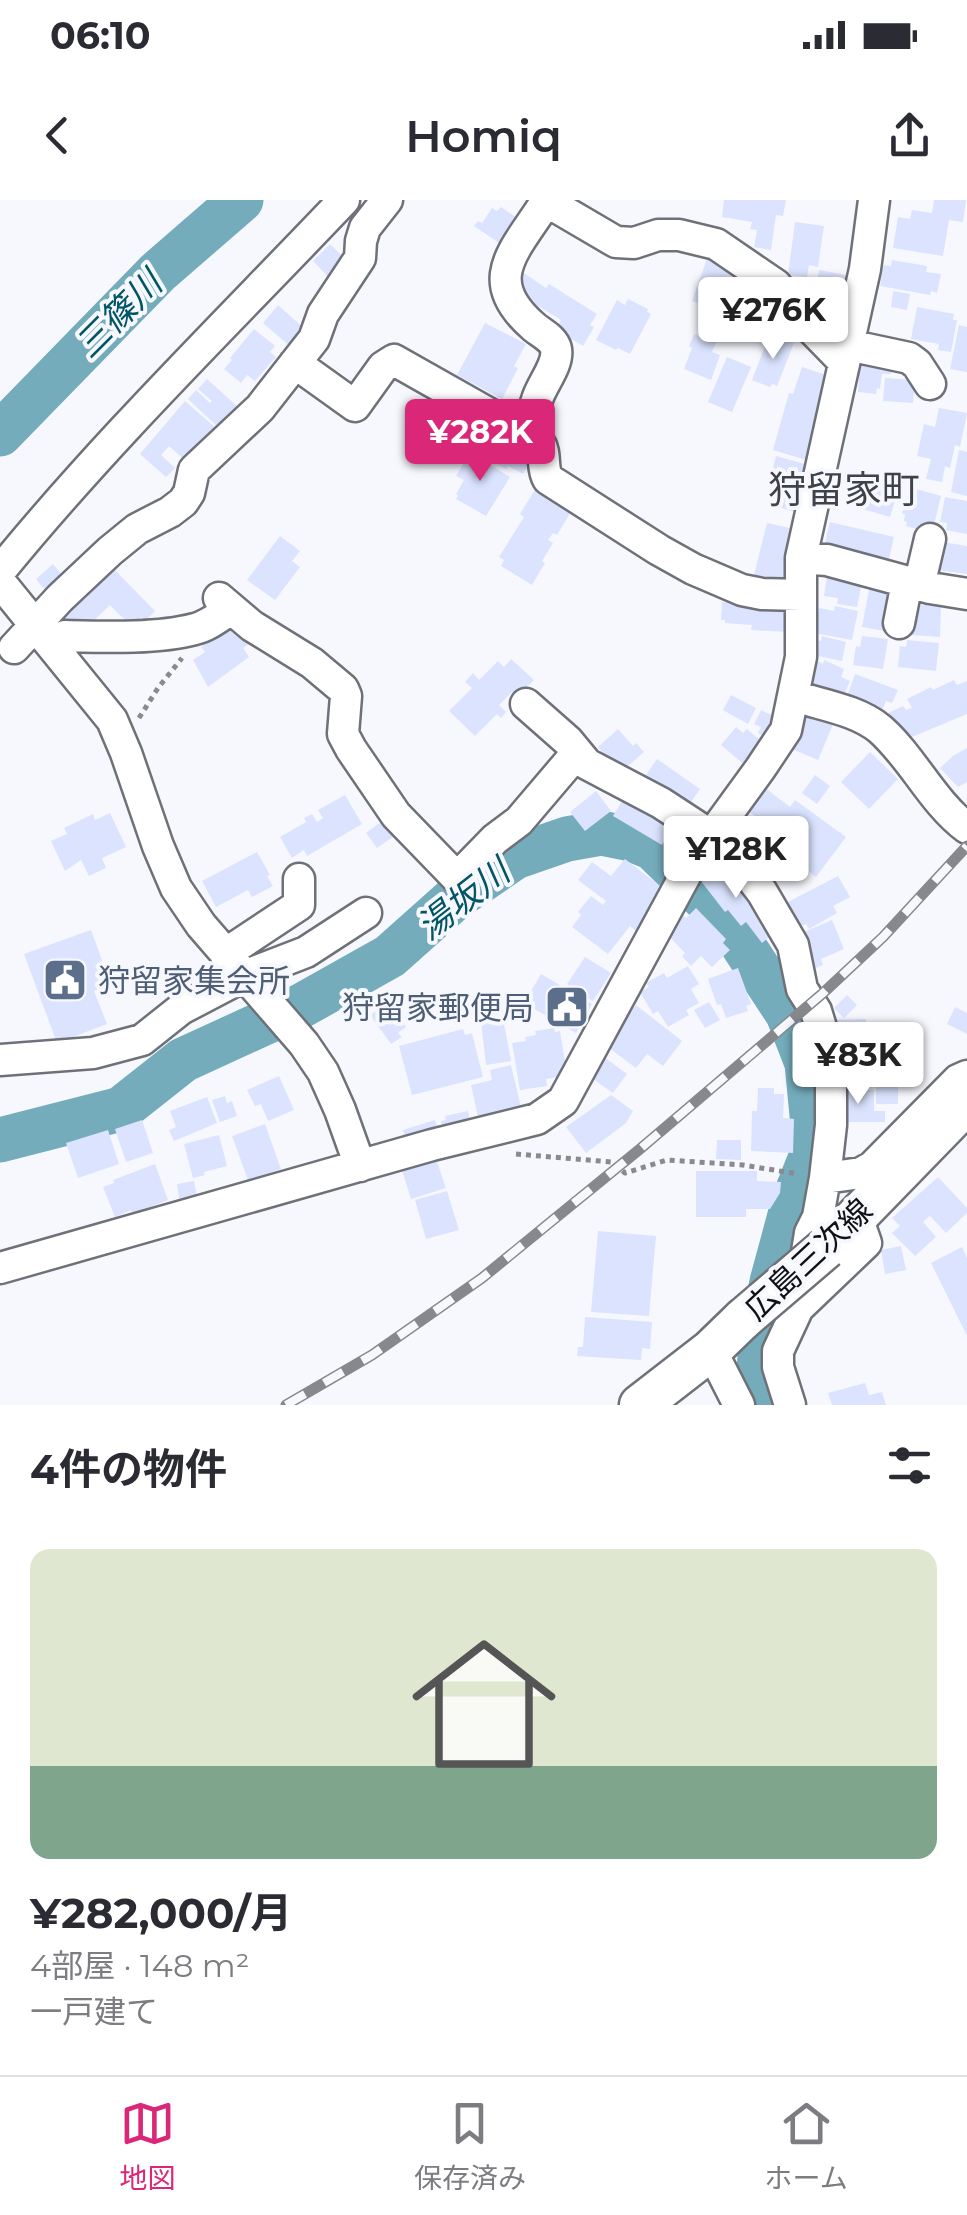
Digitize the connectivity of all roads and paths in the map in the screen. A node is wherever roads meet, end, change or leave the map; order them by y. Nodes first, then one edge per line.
1 (344, 200) edge
2 (387, 200) edge
3 (874, 200) edge
4 (546, 201) edge
5 (846, 354) junction
6 (295, 363) junction
7 (930, 384) dead end
8 (533, 438) junction
9 (930, 539) dead end
10 (801, 558) junction
11 (0, 571) edge
12 (0, 582) edge
13 (913, 584) junction
14 (801, 594) junction
15 (967, 594) edge
16 (899, 623) dead end
17 (32, 628) edge
18 (200, 628) junction
19 (794, 696) junction
20 (526, 704) dead end
21 (126, 753) junction
22 (576, 754) junction
23 (967, 828) edge
24 (710, 835) junction
25 (299, 879) dead end
26 (366, 914) dead end
27 (240, 971) junction
28 (0, 1060) edge
29 (967, 1076) edge
30 (967, 1103) edge
31 (512, 1154) dead end
32 (360, 1166) junction
33 (788, 1172) dead end
34 (825, 1178) junction
35 (857, 1217) junction
36 (0, 1268) edge
37 (798, 1308) junction
38 (711, 1350) junction
39 (652, 1400) edge
40 (740, 1405) edge
41 (790, 1405) edge

1 - 11 street
2 - 6 street
3 - 5 street
4 - 5 street
4 - 8 street
5 - 7 street
5 - 10 street
6 - 8 street
6 - 17 street
8 - 14 street
9 - 13 street
10 - 13 street
10 - 14 street
12 - 17 street
13 - 15 street
13 - 16 street
14 - 19 street
17 - 18 street
17 - 21 street
18 - 21 path
18 - 22 street
19 - 23 street
19 - 24 street
20 - 22 street
21 - 27 street
22 - 24 street
24 - 32 street
24 - 34 street
25 - 27 street
26 - 27 street
27 - 28 street
27 - 32 street
29 - 34 street
30 - 35 main road, 広島三次線
31 - 33 path
32 - 36 street
34 - 37 street
35 - 37 street
35 - 38 main road, 広島三次線, bridge
37 - 41 street
38 - 39 main road, 広島三次線
38 - 40 street

